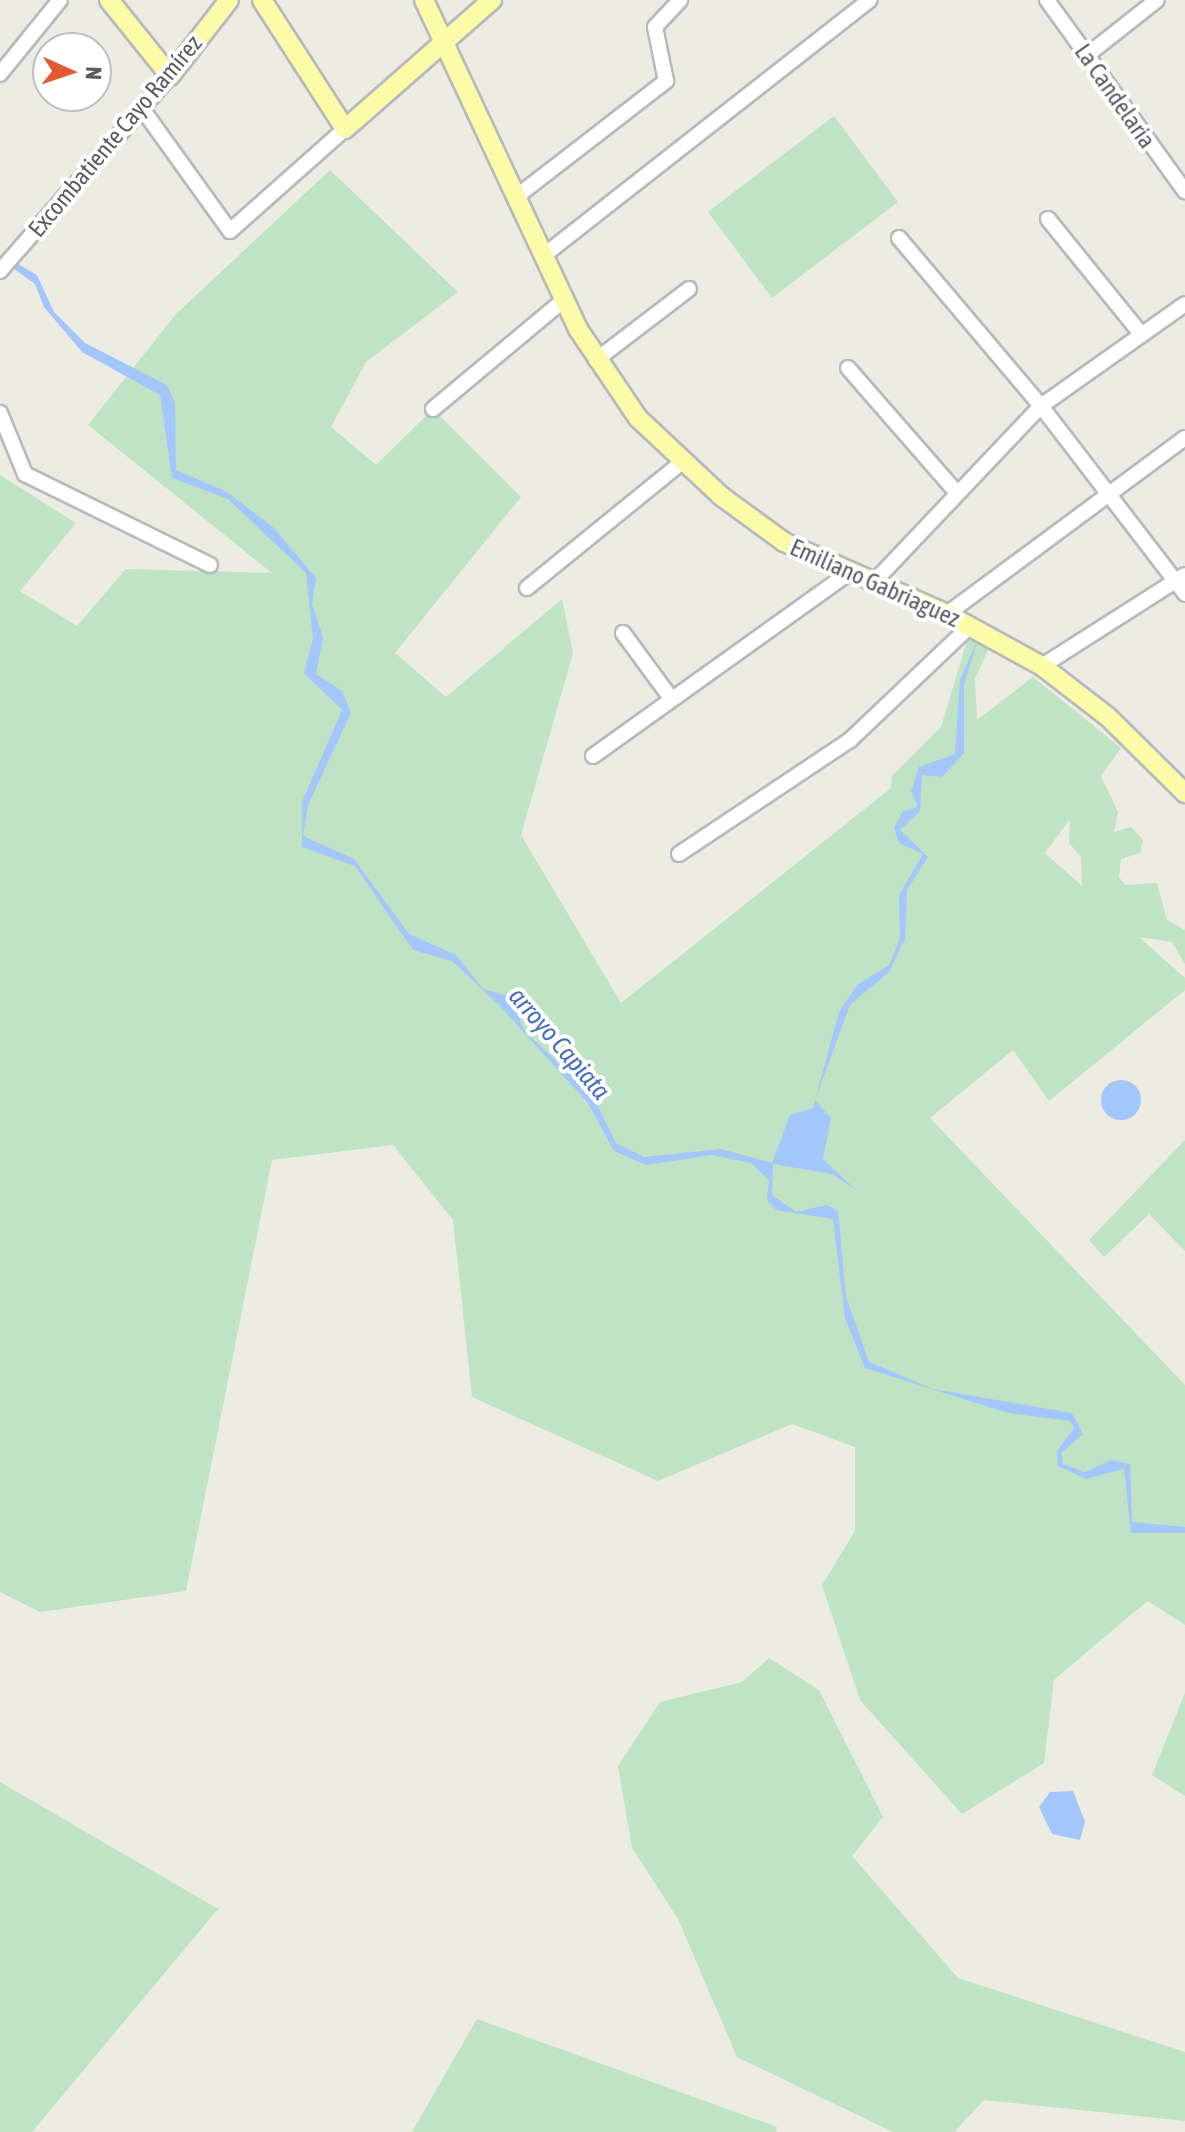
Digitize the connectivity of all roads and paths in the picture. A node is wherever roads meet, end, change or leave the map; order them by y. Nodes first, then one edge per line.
1 (60, 0) edge
2 (109, 0) edge
3 (229, 0) edge
4 (262, 0) edge
5 (424, 0) edge
6 (492, 0) edge
7 (680, 0) edge
8 (870, 0) edge
9 (1047, 0) edge
10 (1157, 0) edge
11 (446, 39) junction
12 (1086, 56) junction
13 (0, 74) edge
14 (170, 76) junction
15 (143, 110) junction
16 (345, 129) junction
17 (1185, 191) edge
18 (516, 197) junction
19 (1048, 219) dead end
20 (899, 238) dead end
21 (543, 256) junction
22 (2, 269) edge
23 (689, 289) dead end
24 (564, 300) junction
25 (1185, 304) edge
26 (1142, 335) junction
27 (596, 360) junction
28 (848, 368) dead end
29 (1041, 406) junction
30 (433, 409) dead end
31 (0, 413) edge
32 (1185, 438) edge
33 (683, 461) junction
34 (956, 492) junction
35 (1108, 492) junction
36 (210, 565) dead end
37 (846, 575) junction
38 (1180, 578) edge
39 (872, 584) junction
40 (527, 588) dead end
41 (1185, 594) edge
42 (947, 614) junction
43 (970, 626) junction
44 (623, 633) dead end
45 (1042, 666) junction
46 (670, 697) junction
47 (593, 756) dead end
48 (1185, 793) edge
49 (679, 854) dead end

1 - 13 street
2 - 14 main road
3 - 14 main road, Excombatiente Cayo Ramírez
4 - 16 main road
5 - 11 main road, Emiliano Gabriaguez
6 - 11 main road
7 - 18 street
8 - 21 street
9 - 12 street, La Candelaria
10 - 12 street
11 - 16 main road
11 - 18 main road, Emiliano Gabriaguez
12 - 17 street, La Candelaria
14 - 15 street, Excombatiente Cayo Ramírez
15 - 16 street
15 - 22 street, Excombatiente Cayo Ramírez
18 - 21 main road, Emiliano Gabriaguez
19 - 26 street
20 - 29 street
21 - 24 main road, Emiliano Gabriaguez
23 - 27 street
24 - 27 main road, Emiliano Gabriaguez
24 - 30 street
25 - 26 street
26 - 29 street
27 - 33 main road, Emiliano Gabriaguez
28 - 34 street
29 - 34 street
29 - 35 street
31 - 36 street
32 - 35 street
33 - 37 main road, Emiliano Gabriaguez
33 - 40 street
34 - 39 street
35 - 38 street
35 - 42 street
37 - 39 main road, Emiliano Gabriaguez
37 - 46 street
38 - 41 street
38 - 45 street
39 - 42 main road, Emiliano Gabriaguez
42 - 43 main road, Emiliano Gabriaguez
43 - 45 main road, Emiliano Gabriaguez
43 - 49 street
44 - 46 street
45 - 48 main road, Emiliano Gabriaguez
46 - 47 street

